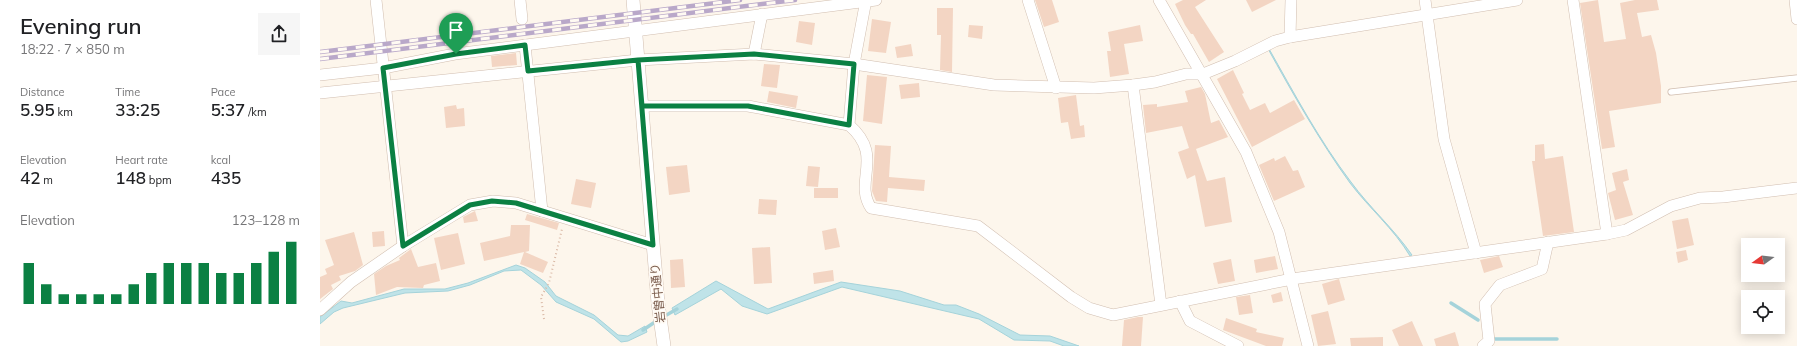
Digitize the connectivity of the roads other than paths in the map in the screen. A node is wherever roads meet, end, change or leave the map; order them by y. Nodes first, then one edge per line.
1 (376, 0) edge
2 (520, 0) edge
3 (633, 0) edge
4 (869, 0) edge
5 (1028, 0) edge
6 (1159, 0) edge
7 (1291, 0) edge
8 (1425, 0) edge
9 (1517, 0) edge
10 (1573, 0) edge
11 (1795, 0) edge
12 (762, 14) junction
13 (1427, 14) junction
14 (522, 19) dead end
15 (1797, 19) edge
16 (636, 31) junction
17 (1290, 37) junction
18 (525, 45) junction
19 (754, 54) junction
20 (638, 60) junction
21 (854, 64) junction
22 (383, 68) junction
23 (528, 71) junction
24 (1203, 74) junction
25 (320, 75) edge
26 (1797, 78) edge
27 (1133, 85) junction
28 (385, 87) junction
29 (1056, 88) junction
30 (1671, 92) dead end
31 (320, 93) edge
32 (642, 106) junction
33 (849, 125) junction
34 (1797, 188) edge
35 (542, 211) junction
36 (1607, 234) junction
37 (1548, 242) junction
38 (653, 245) junction
39 (403, 246) junction
40 (1476, 252) junction
41 (1292, 279) junction
42 (1180, 301) junction
43 (1161, 305) junction
44 (320, 310) edge
45 (664, 346) edge
46 (1238, 346) edge
47 (1308, 346) edge
48 (1483, 346) edge

1 - 22 street
2 - 14 street
3 - 16 street, 岩曽中通り
4 - 12 street
4 - 21 street
5 - 29 street
6 - 24 street
7 - 17 street
8 - 13 street
9 - 13 street
10 - 36 street
11 - 15 street
12 - 16 street
12 - 19 street
13 - 17 street
13 - 40 street
16 - 18 street
16 - 20 street, 岩曽中通り
17 - 24 street
18 - 22 street
18 - 23 street
19 - 20 street
19 - 21 street
20 - 23 street
20 - 32 street, 岩曽中通り
21 - 29 street
21 - 33 street
22 - 25 street
22 - 28 street
23 - 28 street
23 - 35 street
24 - 27 street
24 - 41 street
26 - 30 lane
27 - 29 street
27 - 43 street
28 - 31 street
28 - 39 street
32 - 33 street
32 - 38 street, 岩曽中通り
33 - 43 street
34 - 36 street
35 - 38 street
35 - 39 street
36 - 37 street
37 - 40 street
37 - 48 street
38 - 45 street, 岩曽中通り
39 - 44 street
40 - 41 street
41 - 42 street
41 - 47 street
42 - 43 street
42 - 46 street

